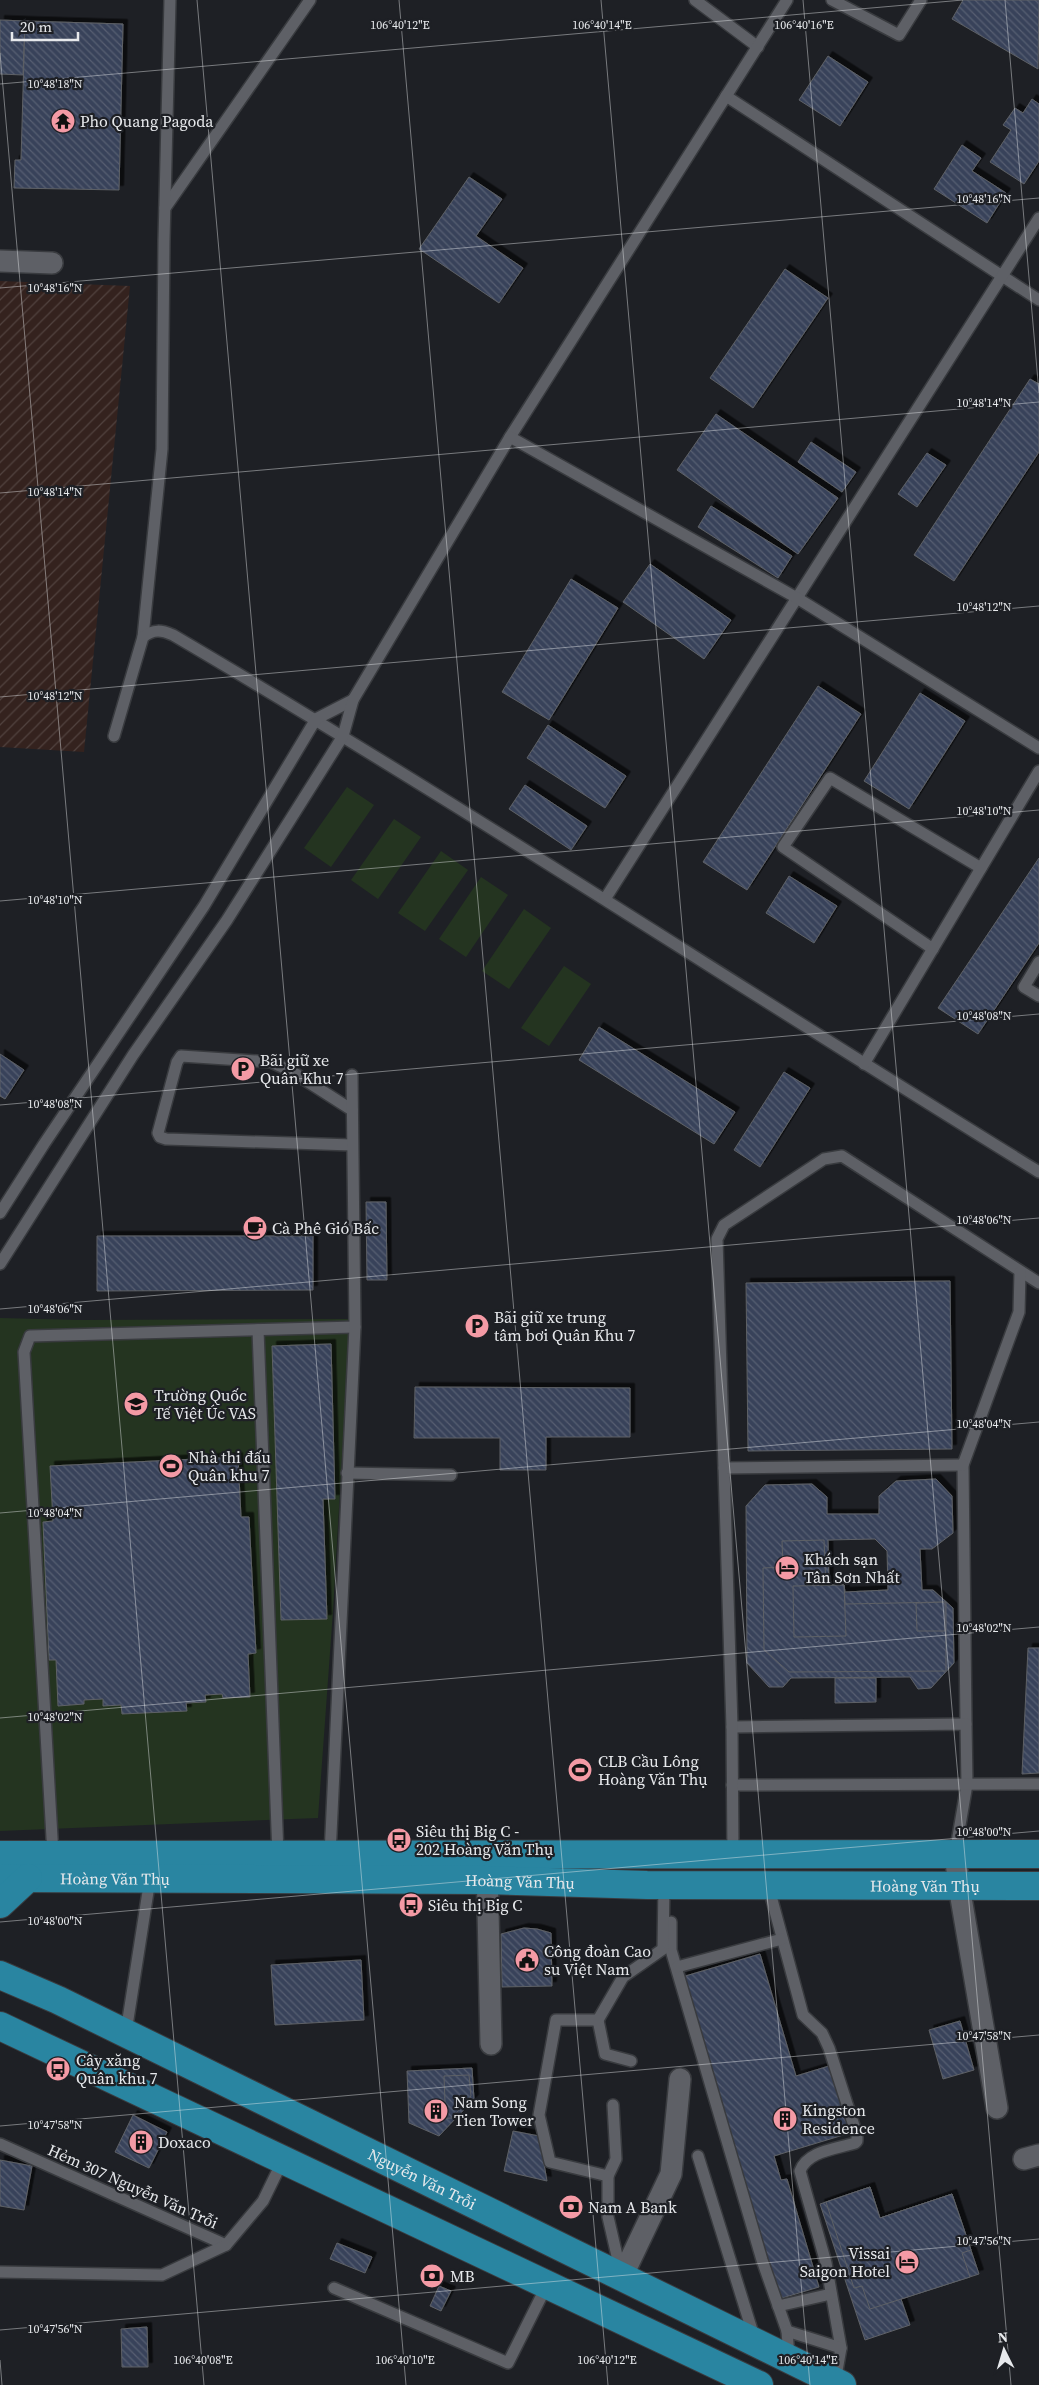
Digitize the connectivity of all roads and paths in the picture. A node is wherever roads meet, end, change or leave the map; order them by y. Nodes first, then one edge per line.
1 (170, 0) edge
2 (310, 0) edge
3 (695, 0) edge
4 (787, 0) edge
5 (832, 0) edge
6 (921, 0) edge
7 (758, 47) junction
8 (726, 96) junction
9 (166, 208) junction
10 (1039, 218) edge
11 (0, 261) edge
12 (52, 263) dead end
13 (1002, 277) junction
14 (1039, 300) edge
15 (510, 437) junction
16 (796, 598) junction
17 (143, 636) junction
18 (353, 700) junction
19 (316, 718) junction
20 (114, 736) dead end
21 (343, 736) junction
22 (1039, 748) edge
23 (1039, 771) edge
24 (981, 868) junction
25 (605, 899) junction
26 (933, 948) junction
27 (1039, 962) edge
28 (1039, 996) edge
29 (864, 1064) junction
30 (352, 1075) dead end
31 (352, 1110) junction
32 (352, 1145) junction
33 (1039, 1172) edge
34 (0, 1214) edge
35 (0, 1264) edge
36 (1020, 1272) junction
37 (1039, 1283) edge
38 (355, 1327) junction
39 (258, 1330) junction
40 (962, 1465) junction
41 (724, 1468) junction
42 (347, 1474) junction
43 (451, 1476) dead end
44 (966, 1724) junction
45 (732, 1727) junction
46 (967, 1784) junction
47 (1039, 1784) edge
48 (732, 1785) junction
49 (733, 1854) junction
50 (955, 1854) junction
51 (1039, 1854) edge
52 (0, 1855) edge
53 (487, 1867) junction
54 (278, 1868) junction
55 (329, 1868) junction
56 (45, 1871) junction
57 (0, 1878) edge
58 (150, 1879) junction
59 (666, 1885) junction
60 (768, 1885) junction
61 (959, 1886) junction
62 (1039, 1886) edge
63 (0, 1904) edge
64 (782, 1939) junction
65 (676, 1967) junction
66 (4, 1973) edge
67 (598, 2020) junction
68 (0, 2026) edge
69 (126, 2034) junction
70 (491, 2044) dead end
71 (631, 2061) dead end
72 (680, 2079) dead end
73 (613, 2105) dead end
74 (997, 2108) dead end
75 (304, 2122) junction
76 (0, 2144) edge
77 (698, 2156) dead end
78 (283, 2160) junction
79 (608, 2176) junction
80 (226, 2245) junction
81 (0, 2272) edge
82 (622, 2277) junction
83 (547, 2285) junction
84 (334, 2288) dead end
85 (831, 2294) junction
86 (778, 2306) junction
87 (787, 2331) junction
88 (756, 2344) junction
89 (841, 2348) junction
90 (789, 2359) junction
91 (838, 2383) edge
92 (759, 2385) edge

1 - 9 lane
2 - 9 lane
3 - 7 lane
4 - 7 lane
5 - 6 lane
7 - 8 lane
8 - 13 lane
8 - 15 lane
9 - 17 lane
10 - 13 lane
11 - 12 street
13 - 14 lane
13 - 16 lane
15 - 16 lane
15 - 18 lane
16 - 22 lane
16 - 25 lane
17 - 19 lane
17 - 20 lane
18 - 19 lane
18 - 21 lane
19 - 21 lane
19 - 34 lane
21 - 25 lane
21 - 35 lane
23 - 24 lane
24 - 26 lane
24 - 26 lane
25 - 29 lane
26 - 29 lane
27 - 28 lane
29 - 33 lane
30 - 31 lane
31 - 32 lane
31 - 32 lane
32 - 38 lane
36 - 37 lane
36 - 40 lane
36 - 41 lane
38 - 39 lane
38 - 42 lane
39 - 54 lane
39 - 56 lane
40 - 41 lane
40 - 44 lane
41 - 45 lane
42 - 43 lane
42 - 55 lane
44 - 45 lane
44 - 46 lane
45 - 48 lane
46 - 47 lane
46 - 48 lane
46 - 50 lane
48 - 49 lane
49 - 50 main road, Hoàng Văn Thụ
49 - 53 main road, Hoàng Văn Thụ
50 - 51 main road, Hoàng Văn Thụ
50 - 61 street
52 - 56 main road, Hoàng Văn Thụ
53 - 55 main road, Hoàng Văn Thụ
53 - 59 main road, Hoàng Văn Thụ
53 - 70 street
54 - 55 main road, Hoàng Văn Thụ
54 - 56 main road, Hoàng Văn Thụ
54 - 58 main road, Hoàng Văn Thụ
56 - 57 main road, Hoàng Văn Thụ
56 - 58 main road, Hoàng Văn Thụ
56 - 63 main road
58 - 69 lane
59 - 60 main road, Hoàng Văn Thụ
59 - 65 lane
59 - 67 lane
60 - 61 main road, Hoàng Văn Thụ
60 - 64 lane
61 - 62 main road, Hoàng Văn Thụ
61 - 74 street
64 - 65 lane
64 - 85 lane
65 - 86 lane
66 - 69 main road, Nguyễn Văn Trỗi
67 - 71 lane
67 - 79 lane
68 - 78 main road
69 - 75 main road, Nguyễn Văn Trỗi
72 - 82 street
73 - 79 lane
75 - 78 main road
75 - 82 main road, Nguyễn Văn Trỗi
76 - 80 lane, Hẻm 307 Nguyễn Văn Trỗi
77 - 88 lane
78 - 80 lane, Hẻm 307 Nguyễn Văn Trỗi
78 - 83 main road
79 - 82 lane
80 - 81 lane, Hẻm 307 Nguyễn Văn Trỗi
82 - 88 main road, Nguyễn Văn Trỗi
83 - 84 lane
83 - 92 main road
85 - 86 lane
85 - 89 lane
86 - 87 lane
87 - 89 lane
87 - 90 lane
88 - 90 main road, Nguyễn Văn Trỗi
89 - 91 lane
90 - 91 main road, Nguyễn Văn Trỗi

